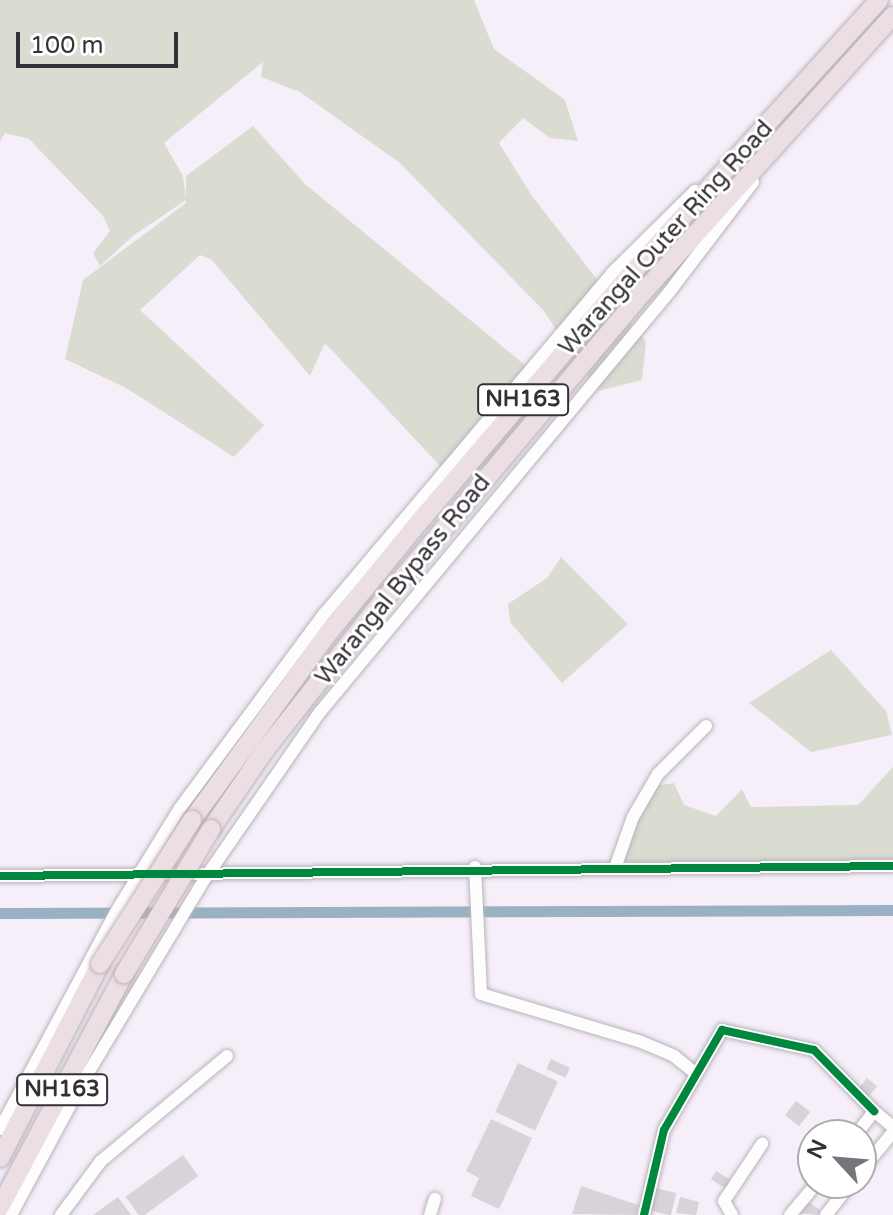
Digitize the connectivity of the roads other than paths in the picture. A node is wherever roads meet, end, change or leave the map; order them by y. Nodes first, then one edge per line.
1 (879, 0) edge
2 (893, 16) edge
3 (794, 93) junction
4 (813, 103) junction
5 (706, 726) dead end
6 (893, 866) edge
7 (475, 867) junction
8 (615, 868) junction
9 (0, 876) edge
10 (137, 877) junction
11 (206, 877) junction
12 (227, 1056) dead end
13 (696, 1074) junction
14 (874, 1111) junction
15 (868, 1119) edge
16 (0, 1129) edge
17 (893, 1130) edge
18 (762, 1144) dead end
19 (877, 1150) edge
20 (0, 1158) edge
21 (435, 1199) dead end
22 (804, 1199) edge
23 (838, 1199) edge
24 (0, 1207) edge
25 (11, 1215) edge
26 (61, 1215) edge
27 (430, 1215) edge
28 (644, 1215) edge
29 (732, 1215) edge
30 (790, 1215) edge
31 (826, 1215) edge

1 - 3 highway, Warangal Outer Ring Road / NH163
2 - 4 highway, Warangal Bypass Road / NH163
3 - 10 street
3 - 20 highway, Warangal Outer Ring Road / NH163, bridge
4 - 11 street
4 - 24 highway, Warangal Bypass Road / NH163, bridge
5 - 8 street
6 - 8 street
7 - 8 street
7 - 11 street
7 - 13 street
9 - 10 street
10 - 11 street
10 - 16 street
11 - 25 street
12 - 26 street
13 - 14 street
13 - 28 street
14 - 15 street
14 - 17 street
17 - 19 street
18 - 29 street
21 - 27 street
22 - 30 street
23 - 31 street

